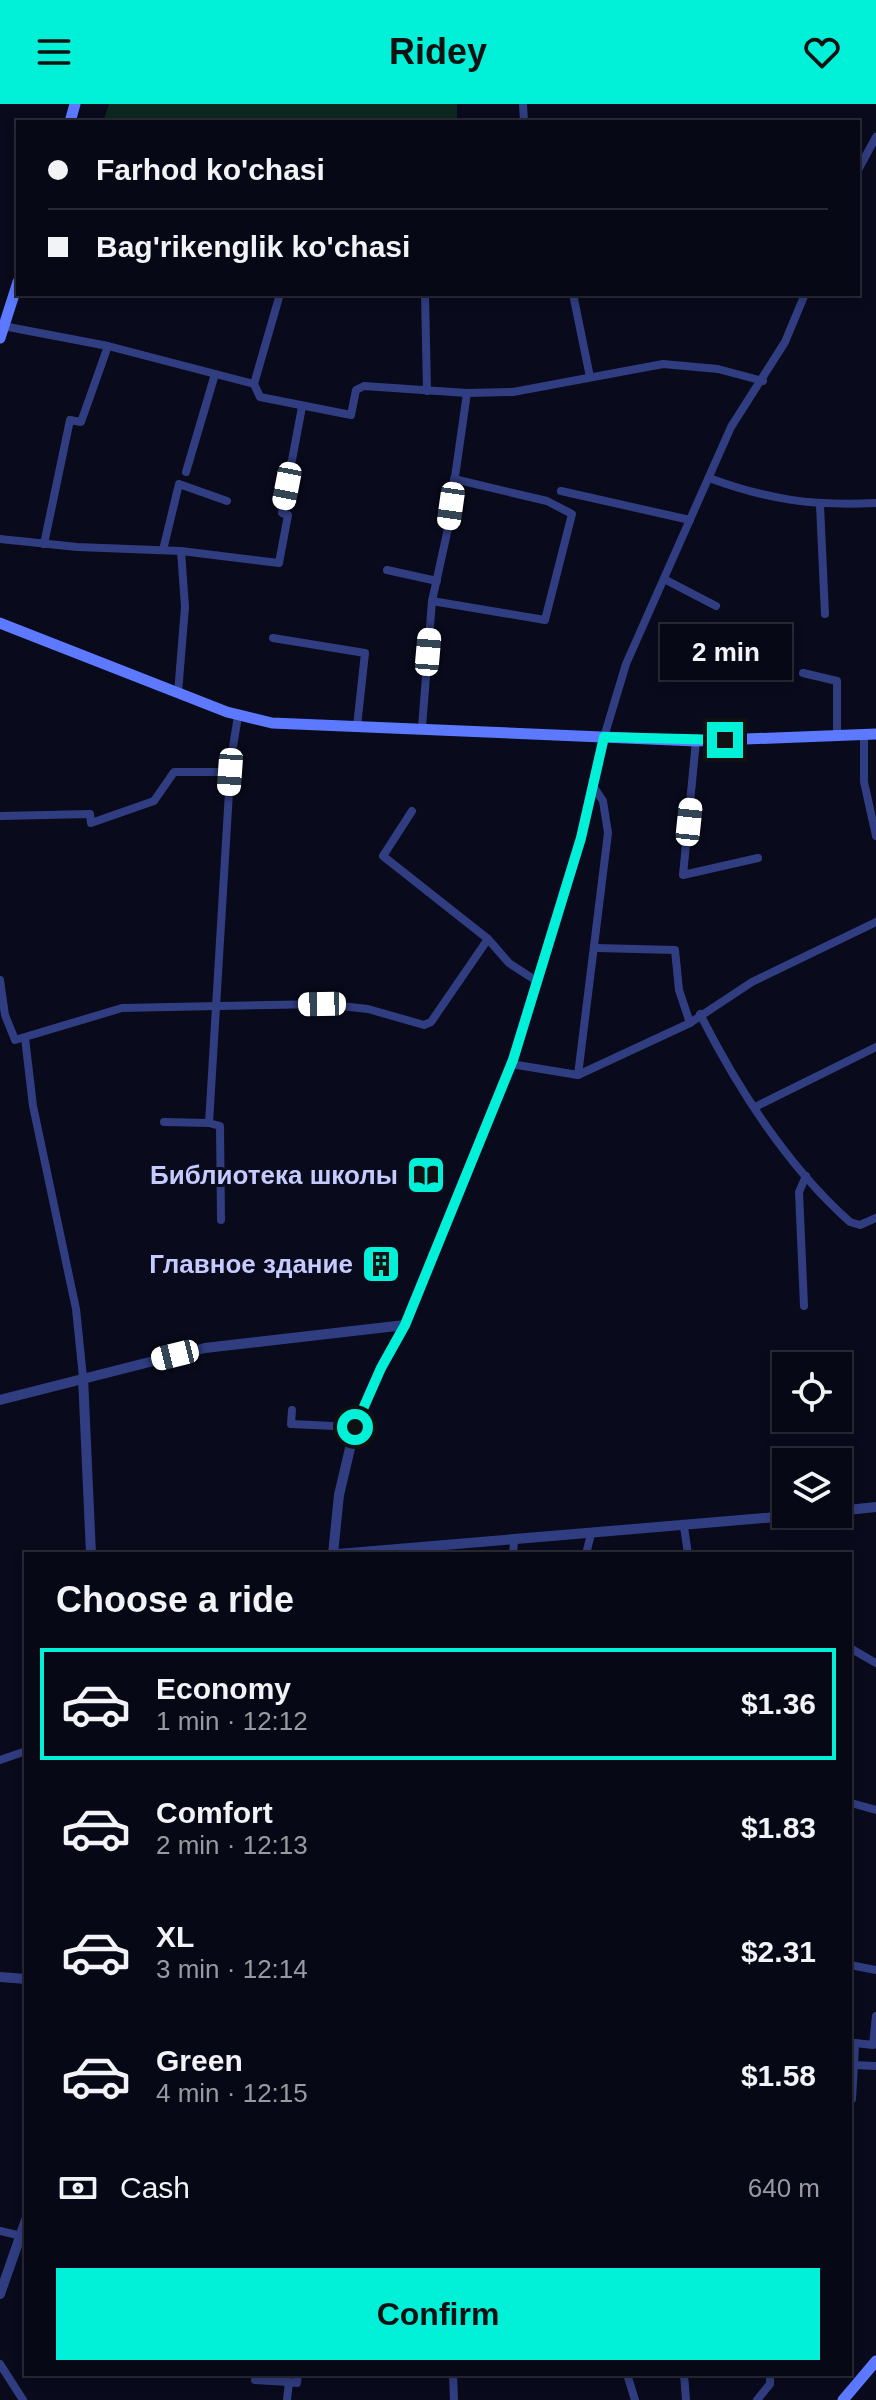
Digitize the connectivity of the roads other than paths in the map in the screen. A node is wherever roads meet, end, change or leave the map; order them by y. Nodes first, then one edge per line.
1 (876, 137) edge
2 (866, 155) junction
3 (876, 161) edge
4 (860, 166) edge
5 (16, 288) edge
6 (279, 296) edge
7 (425, 296) edge
8 (573, 296) edge
9 (804, 296) edge
10 (2, 332) edge
11 (108, 346) junction
12 (215, 374) junction
13 (590, 377) junction
14 (763, 381) junction
15 (254, 384) junction
16 (427, 391) junction
17 (467, 393) junction
18 (302, 407) junction
19 (186, 472) dead end
20 (709, 478) junction
21 (454, 479) junction
22 (561, 491) dead end
23 (227, 501) dead end
24 (876, 503) edge
25 (820, 505) junction
26 (690, 520) junction
27 (0, 539) edge
28 (44, 544) junction
29 (163, 550) junction
30 (181, 551) junction
31 (387, 570) dead end
32 (664, 579) junction
33 (437, 581) junction
34 (432, 601) junction
35 (716, 606) dead end
36 (825, 614) dead end
37 (0, 623) edge
38 (273, 638) dead end
39 (803, 673) dead end
40 (178, 693) junction
41 (238, 716) junction
42 (357, 726) junction
43 (422, 727) junction
44 (870, 734) edge
45 (837, 735) junction
46 (604, 737) junction
47 (696, 741) junction
48 (230, 772) junction
49 (593, 786) junction
50 (412, 811) dead end
51 (0, 816) edge
52 (876, 836) edge
53 (758, 858) dead end
54 (876, 922) edge
55 (488, 939) junction
56 (596, 948) junction
57 (0, 980) edge
58 (535, 980) junction
59 (216, 1006) junction
60 (700, 1014) junction
61 (3, 1015) edge
62 (690, 1023) junction
63 (25, 1038) junction
64 (876, 1047) edge
65 (511, 1064) junction
66 (578, 1075) junction
67 (755, 1107) junction
68 (164, 1122) dead end
69 (209, 1123) junction
70 (806, 1176) junction
71 (876, 1218) edge
72 (221, 1220) dead end
73 (804, 1306) dead end
74 (405, 1325) junction
75 (83, 1377) junction
76 (0, 1400) edge
77 (292, 1410) dead end
78 (355, 1427) junction
79 (876, 1507) edge
80 (852, 1510) edge
81 (772, 1518) edge
82 (684, 1527) junction
83 (591, 1534) junction
84 (514, 1542) junction
85 (453, 1550) edge
86 (91, 1552) edge
87 (336, 1552) edge
88 (394, 1552) edge
89 (513, 1552) edge
90 (586, 1552) edge
91 (688, 1552) edge
92 (852, 1649) edge
93 (876, 1663) edge
94 (24, 1752) edge
95 (0, 1760) edge
96 (852, 1803) edge
97 (876, 1810) edge
98 (852, 1965) edge
99 (876, 1970) edge
100 (0, 1977) edge
101 (24, 1979) edge
102 (876, 2016) edge
103 (853, 2043) edge
104 (854, 2065) junction
105 (876, 2066) edge
106 (852, 2099) dead end
107 (0, 2231) edge
108 (23, 2237) edge
109 (0, 2294) edge
110 (876, 2361) edge
111 (0, 2364) edge
112 (298, 2376) edge
113 (453, 2376) edge
114 (628, 2376) edge
115 (684, 2376) edge
116 (770, 2376) edge
117 (255, 2380) dead end
118 (289, 2382) junction
119 (23, 2400) edge
120 (287, 2400) edge
121 (454, 2400) edge
122 (635, 2400) edge
123 (686, 2400) edge
124 (757, 2400) edge
125 (843, 2400) edge

1 - 2 street
2 - 3 street
2 - 4 street
5 - 10 main road
6 - 15 street
7 - 16 street
8 - 13 street
9 - 14 street
10 - 11 street
11 - 12 street
11 - 28 street
12 - 15 street
12 - 19 street
13 - 14 street
13 - 17 street
14 - 20 street
15 - 18 street
16 - 17 street
16 - 18 street
17 - 21 street
18 - 30 street
20 - 25 street
20 - 26 street
21 - 33 street
21 - 34 street
22 - 26 street
23 - 29 street
24 - 25 street
25 - 36 street
26 - 32 street
27 - 28 street
28 - 29 street
29 - 30 street
30 - 40 street
31 - 33 street
32 - 35 street
32 - 46 street
33 - 34 street
34 - 43 street
37 - 40 main road
38 - 42 street
39 - 45 street
40 - 41 main road
41 - 42 main road
41 - 48 street
42 - 43 main road
43 - 46 main road
44 - 45 main road
44 - 52 street
45 - 47 main road
46 - 47 main road
46 - 49 street
47 - 53 street
48 - 51 street
48 - 59 street
49 - 56 street
49 - 58 street
50 - 55 street
54 - 60 street
55 - 58 street
55 - 59 street
56 - 62 street
56 - 66 street
57 - 61 street
58 - 65 street
59 - 63 street
59 - 69 street
60 - 62 street
60 - 67 street
61 - 63 street
62 - 66 street
63 - 75 street
64 - 67 street
65 - 66 street
65 - 74 street
67 - 70 street
68 - 69 street
69 - 72 street
70 - 71 street
70 - 73 street
74 - 75 street
74 - 78 street
75 - 76 street
75 - 86 street
77 - 78 street
78 - 87 street
79 - 80 street
81 - 82 street
82 - 83 street
82 - 91 street
83 - 84 street
83 - 90 street
84 - 85 street
84 - 89 street
85 - 88 street
92 - 93 street
94 - 95 street
96 - 97 street
98 - 99 street
100 - 101 street
102 - 103 street
103 - 104 street
104 - 105 street
104 - 106 street
107 - 108 street
108 - 109 street
110 - 125 main road
111 - 119 street
112 - 118 street
113 - 121 street
114 - 122 street
115 - 123 street
116 - 124 street
117 - 118 street
118 - 120 street

